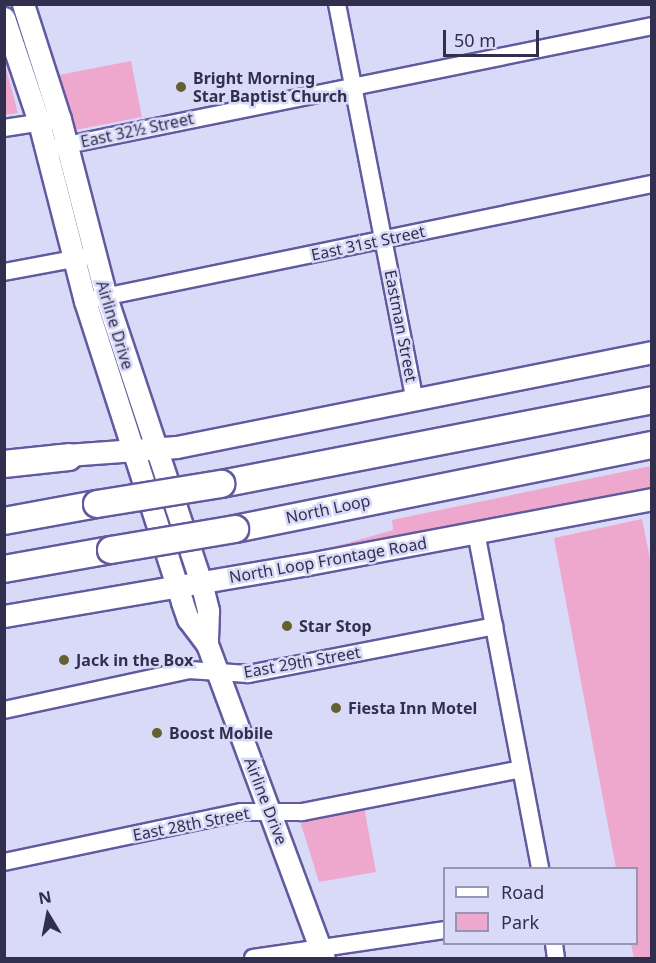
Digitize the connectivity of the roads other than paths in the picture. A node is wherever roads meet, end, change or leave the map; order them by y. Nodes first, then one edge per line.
1 (23, 4) edge
2 (337, 4) edge
3 (4, 18) edge
4 (651, 26) edge
5 (353, 85) junction
6 (50, 121) junction
7 (4, 128) edge
8 (57, 147) junction
9 (651, 184) edge
10 (383, 240) junction
11 (83, 257) junction
12 (4, 272) edge
13 (106, 297) junction
14 (85, 301) junction
15 (651, 352) edge
16 (416, 400) junction
17 (647, 403) edge
18 (651, 445) edge
19 (156, 448) junction
20 (135, 450) junction
21 (4, 453) edge
22 (69, 457) junction
23 (4, 464) edge
24 (651, 499) edge
25 (4, 521) edge
26 (476, 532) junction
27 (4, 569) edge
28 (201, 582) junction
29 (177, 587) junction
30 (4, 616) edge
31 (494, 626) junction
32 (207, 644) junction
33 (217, 672) junction
34 (4, 710) edge
35 (521, 769) junction
36 (272, 812) junction
37 (4, 861) edge
38 (540, 867) edge
39 (443, 930) edge
40 (322, 954) edge
41 (253, 958) edge

1 - 6 main road, Airline Drive
2 - 5 street, Eastman Street
3 - 6 main road, Airline Drive
4 - 5 street, East 32½ Street
5 - 8 street, East 32½ Street
5 - 10 street, Eastman Street
6 - 7 street
6 - 8 main road, Airline Drive
8 - 11 main road, Airline Drive
9 - 10 street, East 31st Street
10 - 13 street, East 31st Street
10 - 16 street, Eastman Street
11 - 12 street
11 - 13 main road, Airline Drive
11 - 14 main road, Airline Drive
13 - 14 street, East 31st Street
13 - 19 main road, Airline Drive
14 - 20 main road, Airline Drive
15 - 16 main road
16 - 19 main road
17 - 25 highway, bridge
18 - 27 highway, North Loop, bridge
19 - 20 main road
19 - 28 main road, Airline Drive
20 - 22 main road
20 - 29 main road, Airline Drive
21 - 22 main road
22 - 23 highway
24 - 26 main road, North Loop Frontage Road
26 - 28 main road, North Loop Frontage Road
26 - 31 street
28 - 29 main road, North Loop Frontage Road
28 - 32 main road, Airline Drive
29 - 30 main road, North Loop Frontage Road
29 - 32 main road, Airline Drive
31 - 33 street, East 29th Street
31 - 35 street
32 - 33 main road, Airline Drive
33 - 34 street, East 29th Street
33 - 36 main road, Airline Drive
35 - 36 street, East 28th Street
35 - 38 street
36 - 37 street, East 28th Street
36 - 40 main road, Airline Drive
39 - 40 street
40 - 41 street

